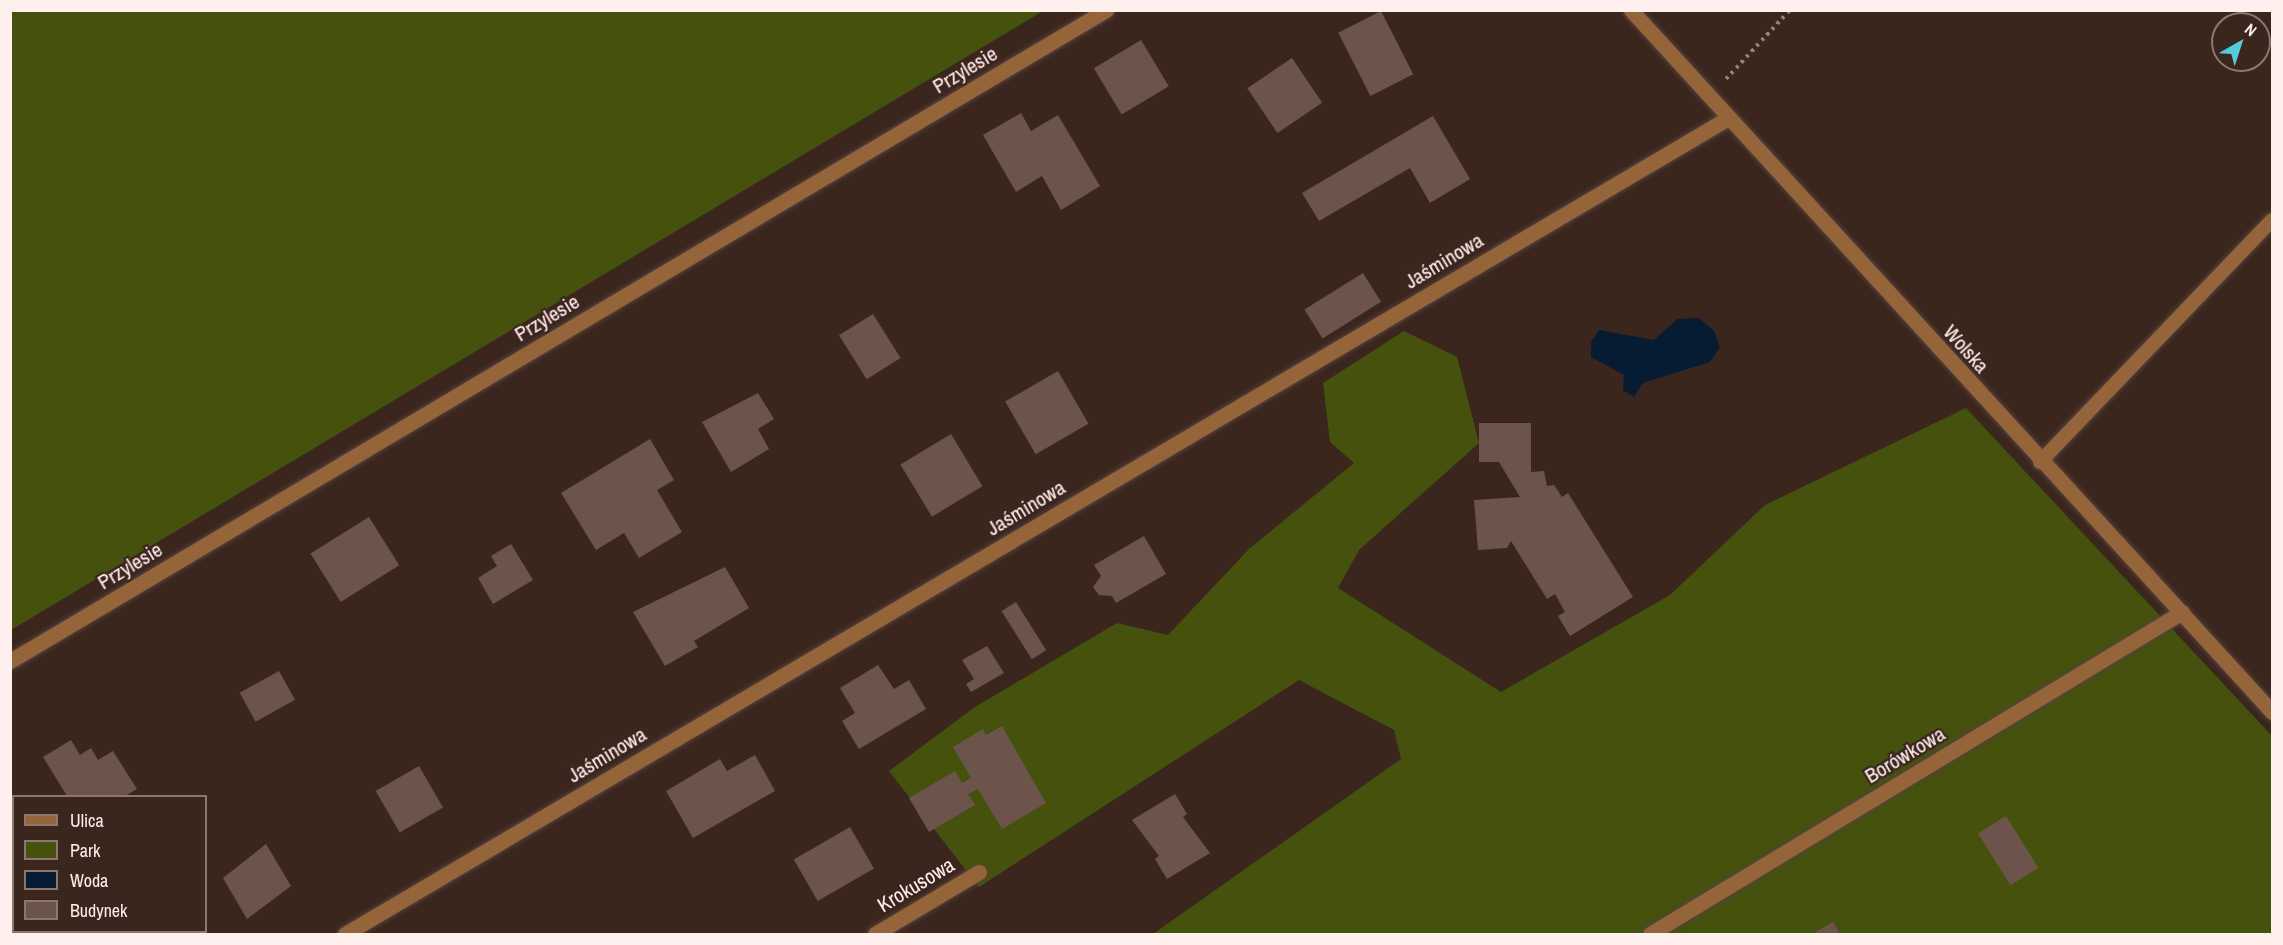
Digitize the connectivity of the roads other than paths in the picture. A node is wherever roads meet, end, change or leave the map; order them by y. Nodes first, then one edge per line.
1 (1106, 10) edge
2 (1631, 10) edge
3 (1728, 118) junction
4 (2272, 220) edge
5 (2040, 462) junction
6 (2182, 612) junction
7 (10, 662) edge
8 (2272, 712) edge
9 (979, 872) dead end
10 (345, 934) edge
11 (875, 934) edge
12 (1650, 934) edge

1 - 7 street, Przylesie
2 - 3 street, Wolska
3 - 5 street, Wolska
3 - 10 street, Jaśminowa
4 - 5 lane
5 - 6 street, Wolska
6 - 8 street, Wolska
6 - 12 street, Borówkowa
9 - 11 street, Krokusowa

